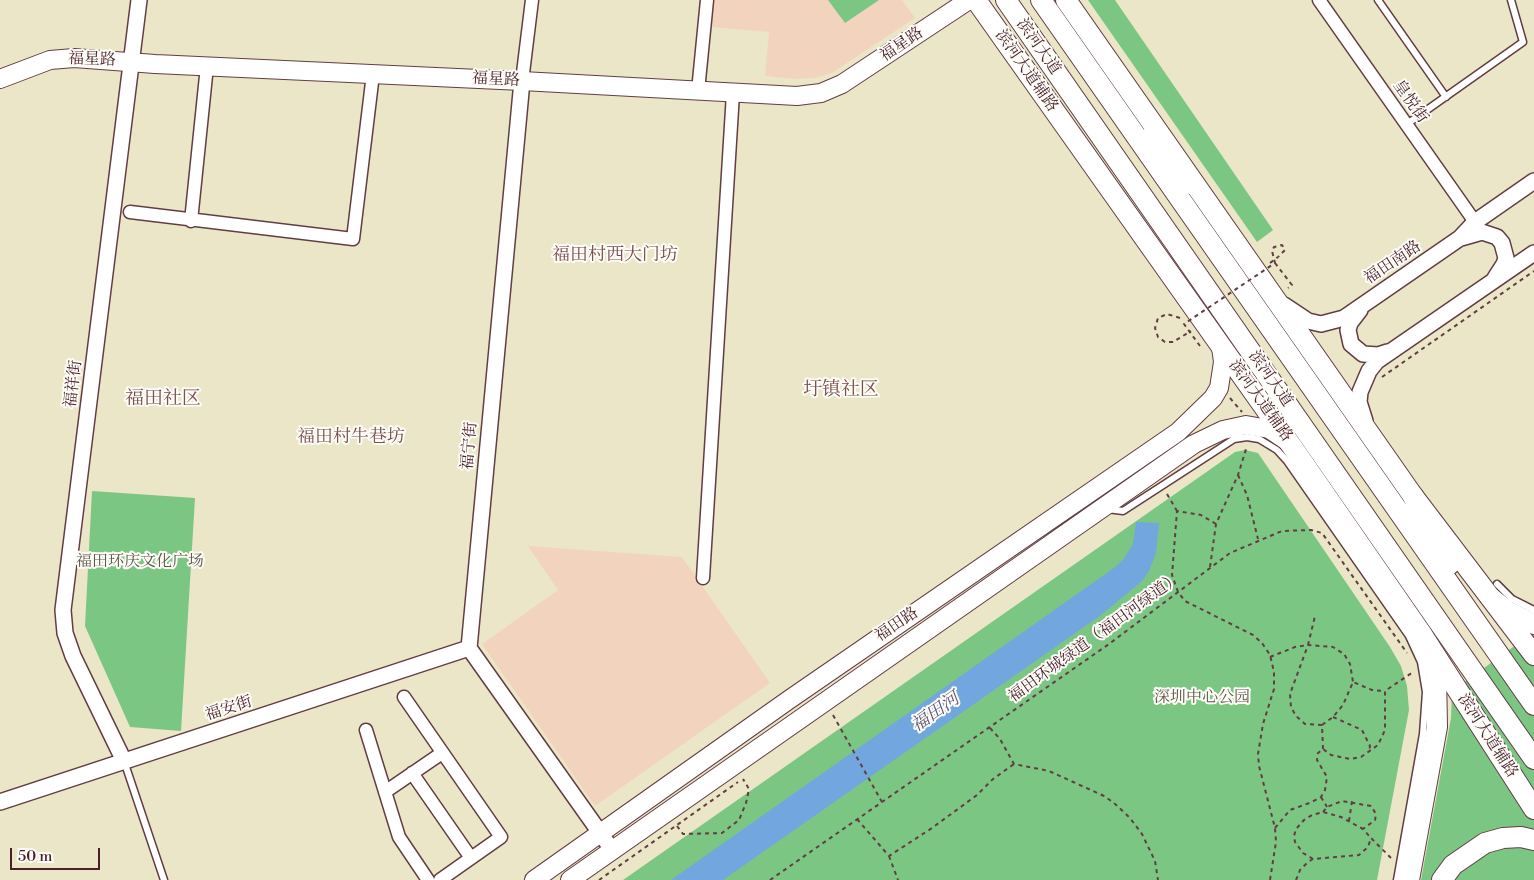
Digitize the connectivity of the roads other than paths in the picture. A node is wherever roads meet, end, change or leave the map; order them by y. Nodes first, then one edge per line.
1 (138, 0) edge
2 (532, 0) edge
3 (707, 0) edge
4 (969, 0) edge
5 (976, 0) edge
6 (1006, 0) edge
7 (1040, 0) edge
8 (1066, 0) edge
9 (1319, 0) edge
10 (1378, 0) edge
11 (1511, 0) edge
12 (132, 62) junction
13 (207, 66) junction
14 (373, 74) junction
15 (0, 79) edge
16 (522, 81) junction
17 (698, 91) junction
18 (733, 93) junction
19 (1106, 95) junction
20 (1446, 97) junction
21 (1407, 124) junction
22 (1534, 181) edge
23 (1194, 185) junction
24 (130, 212) dead end
25 (191, 221) junction
26 (1475, 222) junction
27 (1460, 238) junction
28 (1534, 253) edge
29 (1491, 283) junction
30 (1266, 287) junction
31 (1364, 304) junction
32 (1221, 347) junction
33 (1395, 348) junction
34 (1370, 434) junction
35 (1291, 444) junction
36 (1413, 496) junction
37 (1102, 508) junction
38 (703, 578) dead end
39 (1494, 591) junction
40 (1534, 610) edge
41 (1534, 624) edge
42 (1483, 632) junction
43 (1421, 633) junction
44 (469, 648) junction
45 (1534, 655) edge
46 (404, 697) dead end
47 (1534, 705) edge
48 (366, 730) dead end
49 (442, 752) junction
50 (1534, 759) edge
51 (124, 761) junction
52 (412, 773) junction
53 (385, 792) junction
54 (0, 802) edge
55 (1534, 809) edge
56 (601, 834) junction
57 (1534, 840) edge
58 (613, 851) junction
59 (471, 858) junction
60 (164, 880) edge
61 (428, 880) edge
62 (440, 880) edge
63 (534, 880) edge
64 (570, 880) edge
65 (1397, 880) edge
66 (1409, 880) edge
67 (1442, 880) edge

1 - 12 street, 福祥街
2 - 16 street, 福宁街
3 - 17 street
4 - 18 main road, 福星路
5 - 32 main road, 滨河大道辅路
6 - 50 main road, 滨河大道
7 - 19 main road, 滨河大道
8 - 23 main road
9 - 21 street, 皇悦街
10 - 20 lane
11 - 20 lane
12 - 13 main road, 福星路
12 - 15 main road, 福星路
12 - 51 street, 福祥街
13 - 14 main road, 福星路
13 - 25 street
14 - 16 main road, 福星路
14 - 25 street
16 - 17 main road, 福星路
16 - 44 street, 福宁街
17 - 18 main road, 福星路
18 - 38 street
19 - 23 main road
19 - 42 main road, 滨河大道
20 - 21 lane
21 - 26 street, 皇悦街
22 - 26 street, 福田南路
23 - 30 main road
24 - 25 street
26 - 27 street, 福田南路
27 - 29 street
27 - 31 street, 福田南路
28 - 29 street
29 - 33 street
30 - 31 street, 福田南路
30 - 34 main road
31 - 33 street
32 - 35 main road, 滨河大道辅路
32 - 56 main road, 福田路
33 - 34 street
34 - 36 main road
35 - 37 main road, 福田路
35 - 43 main road, 滨河大道辅路
36 - 39 main road
36 - 42 main road
37 - 58 main road, 福田路
37 - 65 lane
39 - 40 lane
39 - 41 main road
39 - 45 main road
42 - 47 main road, 滨河大道
43 - 55 main road, 滨河大道辅路
43 - 66 main road
44 - 51 street, 福安街
44 - 56 street
46 - 49 street
48 - 53 street
49 - 52 street
49 - 59 street
51 - 54 street, 福安街
51 - 60 lane
52 - 53 street
52 - 59 street
53 - 61 street
56 - 58 street
56 - 63 main road, 福田路
57 - 67 main road
58 - 64 main road, 福田路
59 - 62 street

